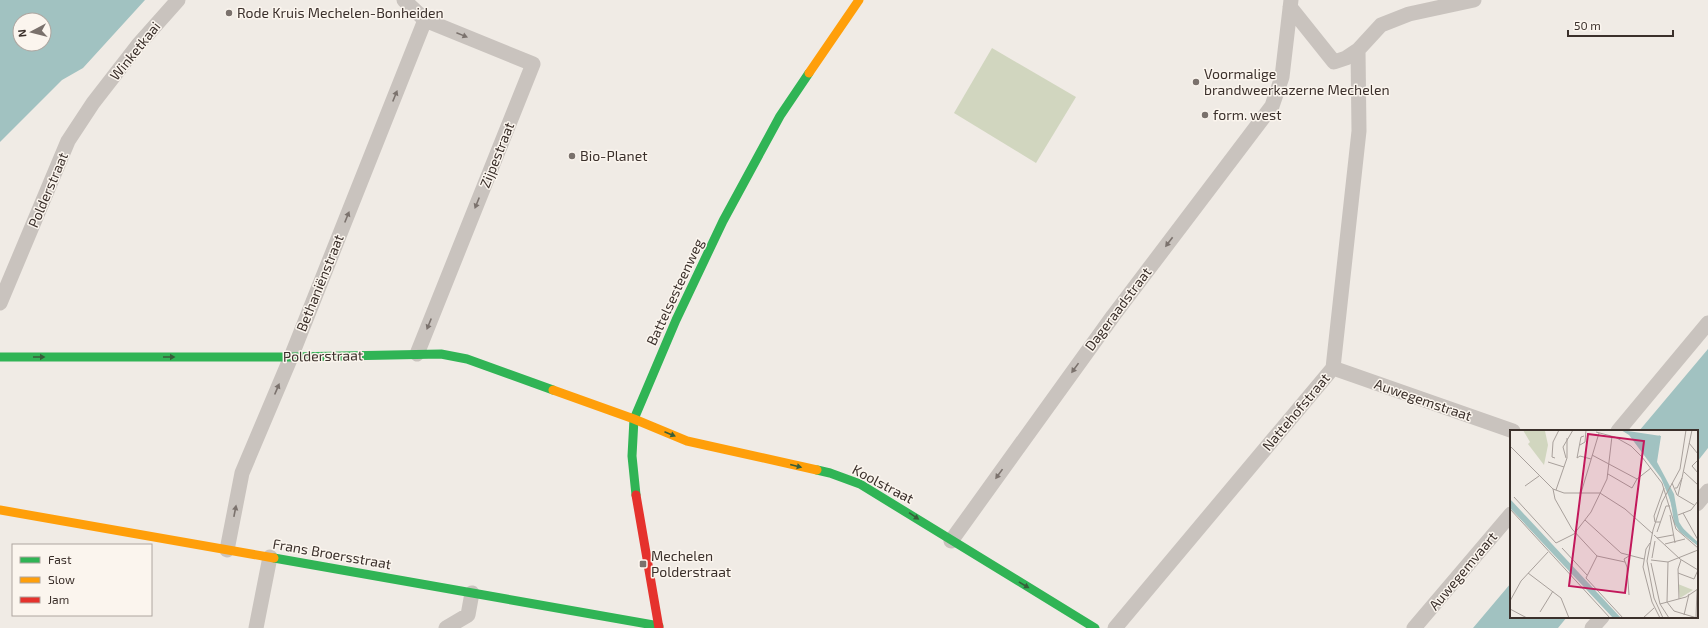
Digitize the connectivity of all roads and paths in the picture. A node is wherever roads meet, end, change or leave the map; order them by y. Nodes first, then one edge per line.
1 (178, 0) edge
2 (404, 0) edge
3 (859, 0) edge
4 (1474, 0) edge
5 (1290, 3) edge
6 (425, 20) junction
7 (1358, 50) junction
8 (94, 103) joint
9 (0, 303) edge
10 (1708, 323) edge
11 (417, 354) junction
12 (291, 357) junction
13 (0, 358) edge
14 (1333, 368) junction
15 (634, 419) junction
16 (1510, 430) edge
17 (1619, 430) edge
18 (1708, 491) edge
19 (1698, 503) edge
20 (0, 510) edge
21 (1510, 515) edge
22 (951, 541) junction
23 (227, 550) junction
24 (270, 557) junction
25 (472, 593) junction
26 (1601, 618) edge
27 (659, 627) edge
28 (256, 628) edge
29 (446, 628) edge
30 (1095, 628) edge
31 (1115, 628) edge
32 (1414, 628) edge
33 (1592, 628) edge

1 - 8 street, Winketkaai
2 - 6 street
3 - 15 street, Battelsesteenweg
4 - 7 street
5 - 7 street
5 -> 22 street, Dageraadstraat
6 -> 11 street, Zijpestraat
12 -> 6 street, Bethaniënstraat
7 - 14 street, Nattehofstraat
8 - 9 street, Polderstraat
10 - 17 street
11 - 12 street, Polderstraat
11 - 15 street, Polderstraat
13 -> 12 street, Polderstraat
23 -> 12 street, Bethaniënstraat
14 - 16 street, Auwegemstraat
14 - 31 street, Nattehofstraat
15 -> 22 street, Koolstraat
15 - 27 street, Battelsesteenweg
18 - 19 street
20 - 23 street, Frans Broersstraat
21 - 32 street, Auwegemvaart
22 -> 30 street, Koolstraat
23 - 24 street, Frans Broersstraat
24 - 25 street, Frans Broersstraat
24 - 28 street
25 - 27 street, Frans Broersstraat
25 - 29 street
26 - 33 street

